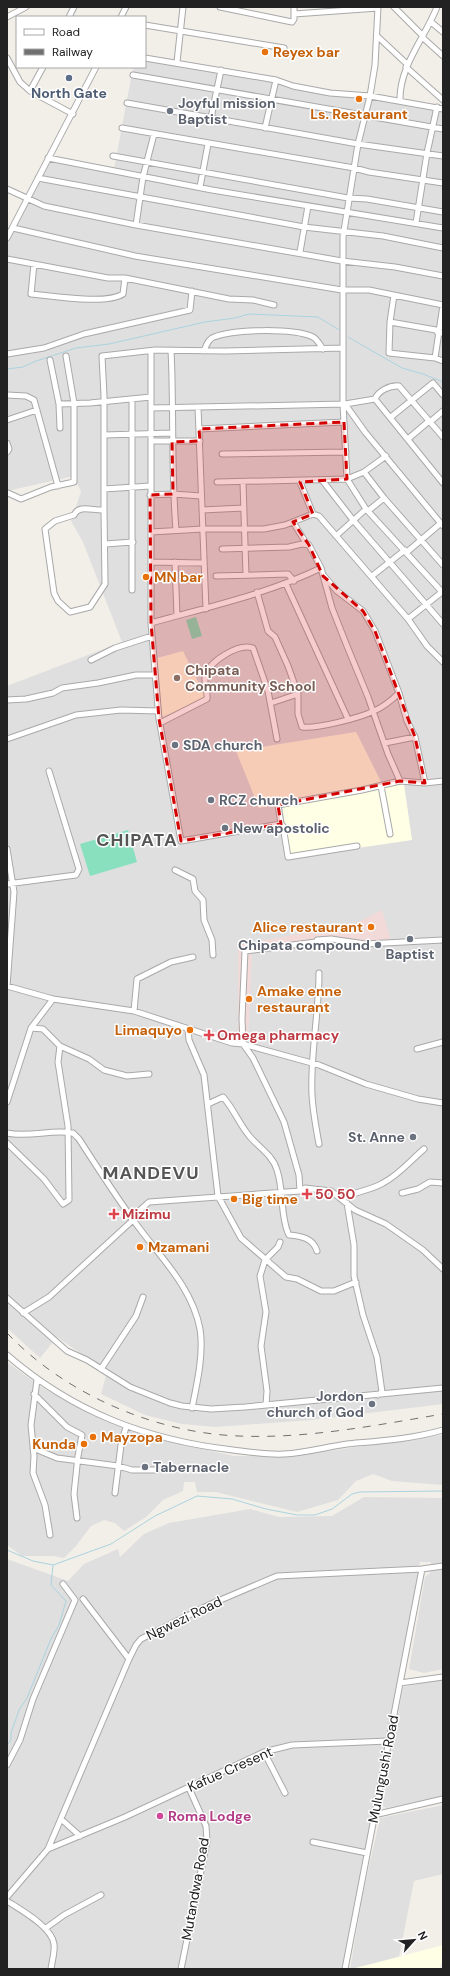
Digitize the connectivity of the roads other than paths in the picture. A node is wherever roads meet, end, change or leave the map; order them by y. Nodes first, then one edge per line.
1 (26, 7) edge
2 (74, 7) edge
3 (126, 7) edge
4 (183, 7) edge
5 (220, 7) edge
6 (294, 7) edge
7 (394, 7) edge
8 (436, 7) edge
9 (378, 8) edge
10 (294, 14) junction
11 (7, 16) edge
12 (70, 16) edge
13 (122, 16) edge
14 (431, 22) junction
15 (146, 25) edge
16 (180, 30) junction
17 (443, 32) edge
18 (377, 36) junction
19 (422, 37) junction
20 (284, 48) dead end
21 (443, 56) edge
22 (7, 58) edge
23 (146, 58) edge
24 (177, 62) junction
25 (407, 65) junction
26 (42, 68) edge
27 (96, 68) edge
28 (221, 70) junction
29 (133, 75) dead end
30 (276, 80) junction
31 (30, 91) junction
32 (216, 91) junction
33 (370, 96) junction
34 (270, 100) junction
35 (443, 100) edge
36 (400, 101) junction
37 (127, 103) dead end
38 (437, 107) junction
39 (443, 109) edge
40 (73, 114) junction
41 (364, 115) junction
42 (211, 118) junction
43 (432, 126) junction
44 (122, 128) dead end
45 (266, 128) junction
46 (443, 129) edge
47 (154, 134) junction
48 (208, 144) junction
49 (358, 144) junction
50 (427, 153) junction
51 (113, 156) dead end
52 (443, 156) edge
53 (48, 158) junction
54 (147, 162) junction
55 (354, 168) junction
56 (202, 172) junction
57 (143, 177) junction
58 (38, 178) junction
59 (424, 180) junction
60 (443, 183) edge
61 (200, 187) junction
62 (7, 189) edge
63 (140, 197) junction
64 (28, 198) junction
65 (348, 198) junction
66 (308, 206) junction
67 (418, 208) junction
68 (345, 212) junction
69 (443, 212) edge
70 (416, 223) junction
71 (136, 225) junction
72 (304, 227) junction
73 (13, 228) junction
74 (443, 228) edge
75 (343, 231) junction
76 (7, 238) edge
77 (443, 248) edge
78 (300, 252) junction
79 (7, 259) edge
80 (342, 261) junction
81 (34, 264) junction
82 (443, 276) edge
83 (126, 278) junction
84 (342, 290) junction
85 (192, 291) junction
86 (394, 295) junction
87 (443, 305) edge
88 (274, 306) dead end
89 (390, 322) junction
90 (440, 333) edge
91 (343, 348) junction
92 (323, 349) junction
93 (171, 350) junction
94 (151, 351) junction
95 (204, 351) junction
96 (7, 354) edge
97 (66, 356) dead end
98 (435, 358) junction
99 (50, 360) dead end
100 (443, 361) edge
101 (7, 395) edge
102 (443, 395) edge
103 (151, 397) junction
104 (132, 399) junction
105 (375, 399) junction
106 (412, 400) junction
107 (104, 402) junction
108 (74, 403) junction
109 (59, 404) junction
110 (344, 404) junction
111 (174, 407) junction
112 (198, 407) junction
113 (151, 408) junction
114 (37, 410) junction
115 (443, 411) edge
116 (391, 418) junction
117 (7, 420) edge
118 (344, 422) junction
119 (430, 422) junction
120 (60, 428) dead end
121 (199, 429) junction
122 (172, 433) junction
123 (151, 434) junction
124 (104, 435) junction
125 (132, 435) junction
126 (443, 437) edge
127 (408, 439) junction
128 (151, 441) junction
129 (200, 441) junction
130 (172, 442) junction
131 (7, 443) edge
132 (7, 452) edge
133 (346, 452) junction
134 (222, 454) dead end
135 (386, 456) junction
136 (364, 472) junction
137 (347, 479) junction
138 (322, 480) junction
139 (218, 482) dead end
140 (300, 482) junction
141 (243, 483) junction
142 (443, 483) edge
143 (58, 486) junction
144 (150, 486) junction
145 (132, 488) junction
146 (104, 489) junction
147 (8, 493) edge
148 (173, 494) junction
149 (150, 495) junction
150 (201, 496) junction
151 (384, 498) junction
152 (244, 508) junction
153 (104, 510) junction
154 (202, 510) junction
155 (367, 510) junction
156 (313, 514) junction
157 (353, 520) junction
158 (293, 522) junction
159 (442, 524) edge
160 (244, 528) junction
161 (203, 529) junction
162 (176, 530) junction
163 (151, 532) junction
164 (336, 536) junction
165 (422, 540) junction
166 (133, 542) junction
167 (306, 543) junction
168 (106, 544) junction
169 (245, 548) junction
170 (222, 549) dead end
171 (406, 551) junction
172 (151, 562) junction
173 (175, 562) junction
174 (389, 562) junction
175 (203, 563) junction
176 (443, 566) edge
177 (321, 568) junction
178 (246, 575) junction
179 (216, 576) dead end
180 (323, 576) junction
181 (372, 576) junction
182 (294, 581) junction
183 (286, 584) junction
184 (132, 590) dead end
185 (257, 592) junction
186 (442, 592) edge
187 (426, 605) junction
188 (206, 609) junction
189 (177, 616) junction
190 (408, 619) junction
191 (151, 623) junction
192 (443, 624) edge
193 (152, 636) junction
194 (91, 660) dead end
195 (443, 662) edge
196 (155, 676) junction
197 (399, 693) junction
198 (298, 694) junction
199 (7, 700) edge
200 (271, 704) junction
201 (158, 711) junction
202 (373, 712) junction
203 (348, 719) junction
204 (160, 723) junction
205 (415, 737) junction
206 (7, 739) edge
207 (277, 739) dead end
208 (385, 743) junction
209 (49, 771) dead end
210 (400, 781) junction
211 (443, 781) edge
212 (425, 783) junction
213 (381, 786) junction
214 (281, 824) junction
215 (390, 834) dead end
216 (357, 846) dead end
217 (7, 849) edge
218 (175, 870) dead end
219 (13, 883) junction
220 (7, 884) edge
221 (443, 940) edge
222 (213, 955) dead end
223 (193, 957) dead end
224 (319, 973) dead end
225 (7, 986) edge
226 (53, 1000) junction
227 (134, 1011) junction
228 (31, 1028) junction
229 (188, 1029) junction
230 (443, 1042) edge
231 (243, 1044) junction
232 (60, 1046) junction
233 (417, 1049) dead end
234 (312, 1063) junction
235 (149, 1074) dead end
236 (7, 1102) edge
237 (443, 1103) edge
238 (208, 1104) junction
239 (68, 1132) junction
240 (7, 1133) edge
241 (7, 1143) edge
242 (319, 1144) dead end
243 (424, 1150) dead end
244 (443, 1183) edge
245 (300, 1190) junction
246 (282, 1192) junction
247 (402, 1193) dead end
248 (218, 1196) junction
249 (342, 1199) junction
250 (346, 1203) junction
251 (132, 1219) junction
252 (280, 1242) dead end
253 (317, 1251) dead end
254 (265, 1260) junction
255 (443, 1268) edge
256 (356, 1282) junction
257 (143, 1297) dead end
258 (7, 1298) edge
259 (23, 1313) junction
260 (7, 1355) edge
261 (101, 1369) junction
262 (37, 1380) junction
263 (443, 1388) edge
264 (34, 1394) junction
265 (378, 1395) junction
266 (266, 1404) junction
267 (192, 1408) junction
268 (126, 1427) junction
269 (443, 1430) edge
270 (33, 1448) junction
271 (77, 1460) junction
272 (118, 1466) junction
273 (157, 1470) dead end
274 (115, 1493) dead end
275 (77, 1518) dead end
276 (50, 1535) dead end
277 (443, 1566) edge
278 (422, 1569) junction
279 (62, 1584) dead end
280 (83, 1599) dead end
281 (129, 1659) junction
282 (443, 1677) edge
283 (400, 1683) junction
284 (388, 1741) junction
285 (264, 1752) junction
286 (7, 1765) edge
287 (189, 1788) junction
288 (285, 1793) dead end
289 (443, 1799) edge
290 (374, 1815) junction
291 (61, 1819) junction
292 (80, 1836) junction
293 (313, 1842) dead end
294 (48, 1849) junction
295 (367, 1853) junction
296 (101, 1894) dead end
297 (7, 1897) edge
298 (7, 1900) edge
299 (46, 1928) junction
300 (51, 1969) edge
301 (181, 1969) edge
302 (345, 1969) edge

1 - 11 street
2 - 12 street
3 - 13 street
4 - 16 street
5 - 10 street
6 - 10 street
7 - 19 street
8 - 14 street
9 - 10 street
9 - 18 street
14 - 17 street
14 - 19 street
15 - 16 street
16 - 20 street
16 - 24 street
18 - 25 street
18 - 33 street
19 - 21 street
19 - 25 street
22 - 31 street
23 - 24 street
24 - 28 street
25 - 35 street
25 - 36 street
26 - 31 street
27 - 40 street
28 - 30 street
28 - 32 street
29 - 32 street
30 - 33 street
30 - 34 street
31 - 40 street
32 - 34 street
32 - 42 street
33 - 36 street
33 - 41 street
34 - 41 street
34 - 45 street
36 - 38 street
37 - 42 street
38 - 39 street
38 - 43 street
40 - 53 street
41 - 43 street
41 - 49 street
42 - 45 street
43 - 46 street
43 - 50 street
44 - 47 street
45 - 49 street
47 - 48 street
47 - 54 street
48 - 55 street
48 - 56 street
49 - 50 street
49 - 55 street
50 - 52 street
50 - 59 street
51 - 54 street
53 - 57 street
53 - 58 street
54 - 56 street
54 - 57 street
55 - 59 street
55 - 65 street
56 - 61 street
56 - 65 street
57 - 61 street
57 - 63 street
58 - 63 street
58 - 64 street
59 - 60 street
59 - 67 street
61 - 66 street
62 - 64 street
63 - 71 street
63 - 72 street
64 - 71 street
64 - 73 street
65 - 67 street
65 - 68 street
66 - 68 street
66 - 72 street
67 - 69 street
67 - 70 street
68 - 70 street
68 - 75 street
70 - 74 street
71 - 78 street
72 - 75 street
72 - 78 street
73 - 76 street
73 - 84 street
75 - 77 street
75 - 80 street
78 - 80 street
79 - 81 street
80 - 82 street
80 - 84 street
81 - 83 street
81 - 83 street
83 - 85 street
84 - 86 street
84 - 91 street
85 - 88 street
85 - 96 street
86 - 87 street
86 - 89 street
87 - 90 street
89 - 90 street
89 - 98 street
90 - 98 street
91 - 92 street
91 - 110 street
92 - 95 street
92 - 95 street
93 - 94 street
93 - 95 street
93 - 111 street
94 - 103 street
94 - 107 street
97 - 108 street
98 - 100 street
99 - 109 street
101 - 114 street
102 - 106 street
103 - 104 street
103 - 113 street
104 - 107 street
104 - 125 street
105 - 106 street
105 - 110 street
105 - 116 street
106 - 116 street
106 - 119 street
107 - 108 street
107 - 124 street
108 - 109 street
108 - 143 street
109 - 120 street
110 - 112 street
110 - 118 street
110 - 135 street
111 - 112 street
111 - 113 street
111 - 122 street
112 - 121 street
113 - 123 street
114 - 117 street
114 - 143 street
115 - 119 street
116 - 127 street
118 - 121 street
118 - 133 street
119 - 126 street
119 - 127 street
121 - 129 street
122 - 123 street
122 - 130 street
123 - 125 street
123 - 128 street
124 - 125 street
124 - 146 street
125 - 145 street
127 - 142 street
128 - 130 street
128 - 144 street
129 - 130 street
129 - 150 street
130 - 148 street
131 - 132 street
133 - 134 street
133 - 137 street
135 - 136 street
135 - 159 street
136 - 137 street
136 - 151 street
137 - 138 street
137 - 155 street
138 - 140 street
138 - 157 street
139 - 141 street
140 - 141 street
140 - 156 street
141 - 152 street
143 - 147 street
144 - 145 street
144 - 149 street
145 - 146 street
145 - 166 street
146 - 153 street
148 - 149 street
148 - 150 street
148 - 162 street
149 - 163 street
150 - 154 street
151 - 155 street
151 - 165 street
152 - 154 street
152 - 160 street
153 - 168 street
153 - 168 street
154 - 161 street
155 - 157 street
155 - 171 street
156 - 158 street
156 - 164 street
157 - 164 street
157 - 174 street
158 - 160 street
158 - 167 street
159 - 165 street
160 - 161 street
160 - 169 street
161 - 162 street
161 - 175 street
162 - 163 street
163 - 172 street
164 - 181 street
165 - 171 street
165 - 176 street
166 - 168 street
166 - 184 street
167 - 169 street
167 - 177 street
169 - 170 street
169 - 178 street
171 - 174 street
171 - 186 street
172 - 173 street
172 - 191 street
173 - 175 street
173 - 189 street
174 - 181 street
174 - 187 street
175 - 188 street
177 - 180 street
177 - 182 street
178 - 179 street
178 - 182 street
180 - 197 street
180 - 202 street
181 - 190 street
182 - 183 street
183 - 185 street
183 - 203 street
185 - 188 street
185 - 198 street
186 - 187 street
187 - 190 street
187 - 192 street
188 - 189 street
189 - 191 street
190 - 195 street
191 - 193 street
193 - 194 street
193 - 196 street
196 - 199 street
196 - 201 street
197 - 202 street
197 - 205 street
198 - 200 street
198 - 203 street
200 - 204 street
200 - 207 street
201 - 204 street
201 - 206 street
202 - 203 street
202 - 208 street
204 - 214 street
205 - 208 street
205 - 212 street
208 - 210 street
209 - 219 street
210 - 212 street
210 - 213 street
211 - 212 street
213 - 214 street
213 - 215 street
214 - 216 street
217 - 219 street
218 - 222 street
219 - 220 street
219 - 225 street
221 - 231 street
223 - 227 street
224 - 234 street
225 - 226 street
226 - 227 street
226 - 228 street
227 - 229 street
228 - 232 street
228 - 236 street
229 - 231 street
229 - 238 street
230 - 233 street
231 - 234 street
231 - 245 street
232 - 235 street
232 - 239 street
234 - 237 street
234 - 242 street
238 - 246 street
238 - 248 street
239 - 240 street
239 - 241 street
239 - 251 street
243 - 249 street
244 - 247 street
245 - 246 street
245 - 249 street
246 - 248 street
246 - 253 street
248 - 251 street
248 - 254 street
249 - 250 street
250 - 255 street
250 - 256 street
251 - 259 street
251 - 267 street
252 - 254 street
254 - 256 street
254 - 266 street
256 - 265 street
257 - 261 street
258 - 259 street
259 - 261 street
260 - 262 street
261 - 267 street
262 - 264 street
262 - 268 street
263 - 265 street
264 - 270 street
264 - 271 street
265 - 266 street
266 - 267 street
268 - 269 street
268 - 272 street
270 - 271 street
270 - 276 street
271 - 272 street
271 - 275 street
272 - 273 street
272 - 274 street
277 - 278 street, Ngwezi Road
278 - 281 street, Ngwezi Road
278 - 283 street, Mulungushi Road
279 - 286 street
280 - 281 street
281 - 291 street, Ngwezi Road
282 - 283 street
283 - 284 street, Mulungushi Road
284 - 285 street, Kafue Cresent
284 - 290 street, Mulungushi Road
285 - 287 street, Kafue Cresent
285 - 288 street
287 - 292 street, Kafue Cresent
287 - 301 street, Mutandwa Road
289 - 290 street
290 - 295 street, Mulungushi Road
291 - 292 street
291 - 294 street, Ngwezi Road
292 - 294 street, Kafue Cresent
293 - 295 street
294 - 297 street, Ngwezi Road
295 - 302 street, Mulungushi Road
296 - 299 street
298 - 299 street
299 - 300 street

